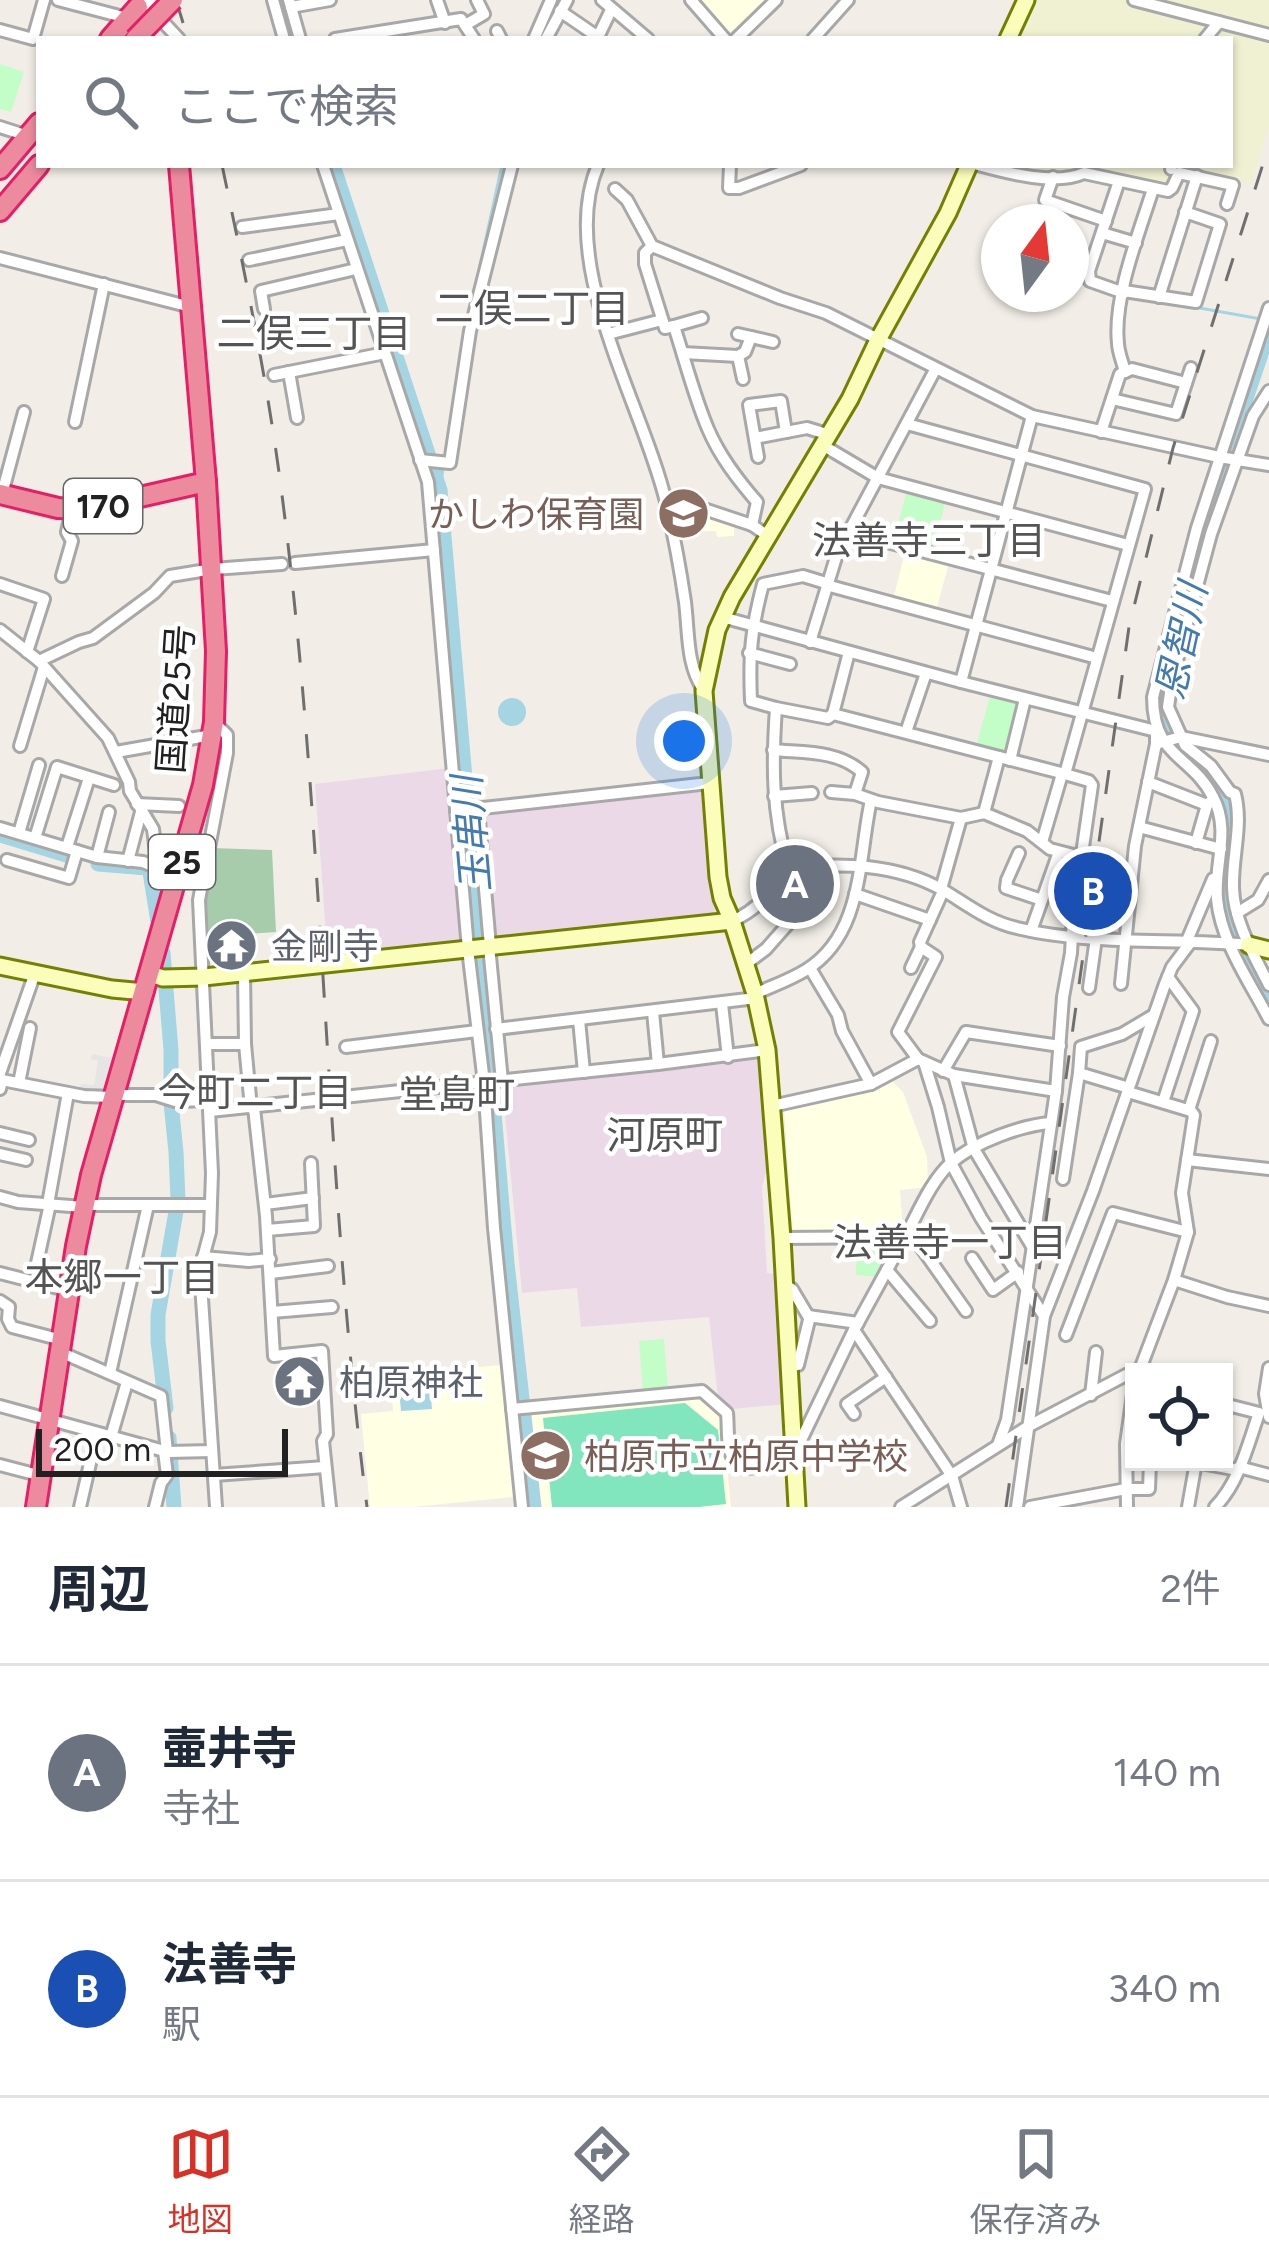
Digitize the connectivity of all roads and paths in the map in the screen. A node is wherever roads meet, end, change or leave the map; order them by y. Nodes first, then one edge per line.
1 (44, 0) edge
2 (162, 0) edge
3 (173, 0) edge
4 (273, 0) edge
5 (330, 0) edge
6 (477, 0) edge
7 (551, 0) edge
8 (691, 0) edge
9 (776, 0) edge
10 (848, 0) edge
11 (1026, 0) edge
12 (1133, 0) edge
13 (63, 1) edge
14 (442, 2) edge
15 (290, 3) edge
16 (606, 5) edge
17 (563, 6) edge
18 (133, 8) edge
19 (445, 22) junction
20 (1219, 22) junction
21 (466, 25) junction
22 (0, 30) edge
23 (1269, 35) edge
24 (112, 36) edge
25 (128, 36) edge
26 (138, 36) edge
27 (147, 36) edge
28 (176, 36) edge
29 (283, 36) edge
30 (299, 36) edge
31 (354, 36) edge
32 (472, 36) edge
33 (535, 36) edge
34 (548, 36) edge
35 (595, 36) edge
36 (598, 36) edge
37 (644, 36) edge
38 (722, 36) edge
39 (739, 36) edge
40 (816, 36) edge
41 (1009, 36) edge
42 (1207, 36) edge
43 (0, 127) edge
44 (25, 150) edge
45 (179, 168) edge
46 (324, 168) edge
47 (511, 168) edge
48 (597, 168) edge
49 (730, 168) edge
50 (793, 168) edge
51 (971, 168) edge
52 (1197, 176) junction
53 (1053, 177) junction
54 (1119, 181) junction
55 (0, 183) edge
56 (589, 185) junction
57 (1153, 189) junction
58 (0, 197) edge
59 (1226, 204) dead end
60 (0, 211) edge
61 (1186, 212) junction
62 (339, 214) junction
63 (242, 226) dead end
64 (1104, 227) junction
65 (347, 240) junction
66 (1136, 243) junction
67 (652, 246) junction
68 (0, 258) edge
69 (249, 260) dead end
70 (356, 269) junction
71 (104, 284) junction
72 (1124, 292) junction
73 (1159, 297) junction
74 (191, 307) junction
75 (1269, 308) edge
76 (265, 309) dead end
77 (702, 318) dead end
78 (668, 323) junction
79 (608, 334) junction
80 (878, 340) junction
81 (773, 342) dead end
82 (385, 353) junction
83 (683, 353) junction
84 (738, 356) junction
85 (1191, 368) dead end
86 (935, 370) junction
87 (289, 372) junction
88 (1125, 372) junction
89 (274, 375) dead end
90 (743, 379) dead end
91 (1186, 383) junction
92 (1269, 391) edge
93 (1112, 399) junction
94 (24, 412) dead end
95 (1032, 416) junction
96 (297, 418) dead end
97 (75, 422) dead end
98 (907, 424) junction
99 (786, 432) junction
100 (1101, 432) junction
101 (755, 438) junction
102 (827, 440) junction
103 (1022, 456) junction
104 (758, 458) dead end
105 (1228, 458) junction
106 (420, 460) junction
107 (1269, 464) edge
108 (878, 478) junction
109 (206, 482) junction
110 (1, 494) edge
111 (665, 496) junction
112 (72, 509) junction
113 (1006, 512) junction
114 (752, 525) junction
115 (849, 532) junction
116 (768, 536) junction
117 (1128, 545) junction
118 (434, 550) junction
119 (213, 569) junction
120 (991, 569) junction
121 (62, 577) dead end
122 (0, 584) edge
123 (826, 584) junction
124 (1112, 601) junction
125 (722, 617) junction
126 (975, 625) junction
127 (752, 627) junction
128 (0, 630) edge
129 (810, 642) junction
130 (27, 652) junction
131 (849, 652) junction
132 (749, 653) junction
133 (1097, 658) junction
134 (42, 664) junction
135 (790, 664) dead end
136 (926, 673) junction
137 (961, 682) junction
138 (704, 691) junction
139 (1025, 699) junction
140 (776, 708) junction
141 (833, 714) junction
142 (1082, 714) junction
143 (213, 728) junction
144 (906, 732) junction
145 (1159, 736) junction
146 (1181, 737) junction
147 (20, 746) dead end
148 (773, 750) junction
149 (116, 752) junction
150 (1269, 755) edge
151 (1004, 758) junction
152 (39, 765) dead end
153 (1064, 774) junction
154 (89, 778) junction
155 (1148, 782) junction
156 (710, 783) junction
157 (114, 785) dead end
158 (831, 792) dead end
159 (812, 793) dead end
160 (855, 794) junction
161 (774, 796) junction
162 (871, 800) junction
163 (1211, 801) junction
164 (179, 806) dead end
165 (139, 808) junction
166 (467, 810) junction
167 (109, 812) dead end
168 (984, 813) junction
169 (962, 818) junction
170 (1139, 827) junction
171 (0, 828) edge
172 (19, 833) junction
173 (34, 838) junction
174 (1042, 842) junction
175 (1196, 843) junction
176 (72, 849) junction
177 (1221, 849) junction
178 (1059, 852) junction
179 (1019, 853) dead end
180 (1082, 856) junction
181 (97, 857) junction
182 (7, 860) dead end
183 (128, 861) junction
184 (861, 866) junction
185 (158, 868) junction
186 (788, 868) junction
187 (1217, 868) junction
188 (179, 874) junction
189 (202, 879) junction
190 (1269, 880) edge
191 (942, 890) junction
192 (855, 893) junction
193 (767, 897) junction
194 (1264, 898) edge
195 (1042, 900) junction
196 (1237, 914) junction
197 (930, 920) junction
198 (732, 921) junction
199 (1030, 931) junction
200 (1072, 937) junction
201 (1096, 938) junction
202 (1124, 939) junction
203 (1188, 943) junction
204 (1240, 945) junction
205 (482, 947) junction
206 (921, 947) junction
207 (1269, 950) edge
208 (746, 964) junction
209 (0, 966) edge
210 (810, 968) junction
211 (911, 968) dead end
212 (244, 972) junction
213 (35, 973) junction
214 (204, 977) junction
215 (1168, 977) junction
216 (157, 980) junction
217 (1121, 984) dead end
218 (1269, 985) edge
219 (1088, 988) dead end
220 (755, 996) junction
221 (722, 1004) junction
222 (653, 1012) junction
223 (1155, 1015) junction
224 (1269, 1019) edge
225 (579, 1020) junction
226 (30, 1028) dead end
227 (496, 1029) junction
228 (477, 1031) junction
229 (1211, 1041) dead end
230 (9, 1044) junction
231 (207, 1044) junction
232 (245, 1044) junction
233 (1060, 1046) junction
234 (26, 1047) junction
235 (346, 1047) dead end
236 (767, 1049) junction
237 (728, 1057) junction
238 (921, 1060) junction
239 (658, 1064) junction
240 (584, 1072) junction
241 (949, 1073) junction
242 (1078, 1073) junction
243 (1, 1080) edge
244 (493, 1082) junction
245 (19, 1083) junction
246 (871, 1084) junction
247 (1129, 1090) junction
248 (1056, 1091) junction
249 (68, 1093) junction
250 (114, 1096) junction
251 (1163, 1102) junction
252 (210, 1106) junction
253 (772, 1106) junction
254 (252, 1108) junction
255 (1190, 1110) junction
256 (1051, 1123) junction
257 (0, 1133) edge
258 (29, 1140) dead end
259 (974, 1149) junction
260 (0, 1154) edge
261 (26, 1160) dead end
262 (1187, 1160) junction
263 (311, 1163) dead end
264 (951, 1163) junction
265 (1269, 1168) edge
266 (1063, 1179) dead end
267 (0, 1197) edge
268 (313, 1198) junction
269 (49, 1204) junction
270 (265, 1204) junction
271 (148, 1205) junction
272 (210, 1205) junction
273 (84, 1206) junction
274 (267, 1230) junction
275 (1188, 1232) junction
276 (907, 1234) junction
277 (782, 1238) junction
278 (1033, 1248) junction
279 (203, 1257) junction
280 (971, 1258) dead end
281 (37, 1263) dead end
282 (270, 1266) junction
283 (328, 1266) dead end
284 (886, 1270) junction
285 (1018, 1272) junction
286 (0, 1274) edge
287 (1174, 1280) junction
288 (785, 1285) junction
289 (1027, 1287) junction
290 (70, 1291) junction
291 (0, 1301) edge
292 (1269, 1306) edge
293 (332, 1307) dead end
294 (966, 1311) dead end
295 (272, 1312) junction
296 (810, 1316) junction
297 (1044, 1316) junction
298 (930, 1321) dead end
299 (856, 1327) junction
300 (1066, 1335) dead end
301 (61, 1346) junction
302 (1096, 1352) dead end
303 (1140, 1363) edge
304 (790, 1367) junction
305 (1269, 1368) edge
306 (110, 1373) junction
307 (1125, 1376) edge
308 (886, 1377) junction
309 (127, 1382) junction
310 (1091, 1396) junction
311 (0, 1406) edge
312 (1233, 1406) edge
313 (512, 1409) junction
314 (1265, 1411) edge
315 (854, 1414) dead end
316 (50, 1420) junction
317 (1029, 1426) junction
318 (97, 1433) junction
319 (111, 1437) junction
320 (998, 1445) junction
321 (794, 1446) junction
322 (212, 1451) junction
323 (168, 1452) junction
324 (0, 1465) edge
325 (795, 1465) junction
326 (326, 1467) junction
327 (1233, 1467) edge
328 (1239, 1468) junction
329 (1126, 1471) edge
330 (1150, 1471) edge
331 (1194, 1471) edge
332 (214, 1474) junction
333 (1269, 1475) edge
334 (42, 1476) junction
335 (952, 1476) junction
336 (1126, 1489) junction
337 (36, 1507) edge
338 (80, 1507) edge
339 (155, 1507) edge
340 (216, 1507) edge
341 (330, 1507) edge
342 (522, 1507) edge
343 (797, 1507) edge
344 (901, 1507) edge
345 (962, 1507) edge
346 (1017, 1507) edge
347 (1030, 1507) edge
348 (1127, 1507) edge
349 (1188, 1507) edge
350 (1215, 1507) edge

1 - 22 street
2 - 25 highway, bridge
3 - 26 highway, bridge
4 - 29 street
5 - 15 street
6 - 21 street
7 - 33 street
8 - 38 street
9 - 39 street
10 - 40 street
11 - 41 street
12 - 20 street
13 - 18 street
14 - 19 street
15 - 30 street
16 - 36 street
16 - 37 street
17 - 34 street
17 - 35 street
18 - 24 highway
18 - 27 highway
18 - 28 street
19 - 21 street
19 - 31 street
20 - 23 street
20 - 42 street
21 - 32 street
43 - 44 street
44 - 55 highway
44 - 58 highway
44 - 60 highway
45 - 74 highway, 国道25号 / 25
46 - 62 street
47 - 106 street
48 - 56 street
49 - 50 street
51 - 53 street
51 - 80 street
52 - 57 street
52 - 59 street
52 - 61 street
53 - 54 street
53 - 64 street
54 - 57 street
54 - 64 street
56 - 67 street
56 - 79 street
57 - 66 street
61 - 73 street
61 - 73 street
62 - 63 street
62 - 65 street
64 - 66 street
64 - 72 street
65 - 69 street
65 - 70 street
66 - 72 street
67 - 78 street
67 - 80 street
68 - 71 street
70 - 76 street
70 - 82 street
71 - 74 street
71 - 97 street
72 - 73 street
72 - 88 street
74 - 109 highway, 国道25号 / 25
75 - 105 street
77 - 78 street
78 - 79 street
78 - 83 street
79 - 111 street
80 - 86 street
80 - 102 street
81 - 84 street
82 - 87 street
82 - 106 street
83 - 84 street
83 - 114 street
84 - 90 street
85 - 91 street
86 - 95 street
86 - 98 street
87 - 89 street
87 - 96 street
88 - 91 street
88 - 93 street
91 - 93 street
92 - 105 street
93 - 100 street
94 - 110 street
95 - 100 street
95 - 103 street
98 - 103 street
98 - 108 street
99 - 101 street
99 - 101 street
99 - 102 street
100 - 105 street
101 - 104 street
102 - 108 street
102 - 116 street
103 - 113 street
103 - 117 street
105 - 107 street
105 - 145 street
105 - 146 street
106 - 118 street
108 - 113 street
108 - 115 street
109 - 112 highway, 170
109 - 119 highway, 国道25号 / 25
110 - 112 highway, 170
111 - 114 street
111 - 138 street
112 - 121 street
113 - 117 street
113 - 120 street
114 - 116 street
115 - 120 street
115 - 123 street
116 - 125 street
117 - 124 street
118 - 119 street
118 - 166 street
119 - 134 street
119 - 143 highway, 国道25号 / 25
120 - 124 street
120 - 126 street
122 - 130 street
123 - 126 street
123 - 127 street
123 - 129 street
124 - 133 street
125 - 127 street
125 - 138 street
126 - 133 street
126 - 137 street
127 - 129 street
127 - 132 street
128 - 130 street
129 - 131 street
130 - 134 street
131 - 136 street
131 - 141 street
132 - 135 street
132 - 140 street
133 - 142 street
134 - 147 street
134 - 149 street
136 - 137 street
136 - 144 street
137 - 139 street
138 - 156 street
139 - 142 street
139 - 151 street
140 - 141 street
140 - 148 street
141 - 144 street
142 - 145 street
142 - 153 street
143 - 149 street
143 - 188 highway, 国道25号 / 25
143 - 189 street
144 - 151 street
145 - 146 street
145 - 155 street
145 - 163 street
146 - 150 street
146 - 196 street
148 - 160 street
148 - 161 street
149 - 165 street
151 - 153 street
151 - 168 street
152 - 172 street
153 - 174 street
153 - 180 street
154 - 157 street
154 - 173 street
154 - 176 street
155 - 163 street
155 - 170 street
156 - 166 street
156 - 198 street
158 - 160 street
159 - 161 street
160 - 162 street
161 - 186 street
162 - 169 street
162 - 184 street
163 - 175 street
163 - 177 street
164 - 165 street
165 - 183 street
165 - 185 street
166 - 205 street
166 - 205 street
167 - 181 street
168 - 169 street
168 - 174 street
169 - 191 street
170 - 175 street
170 - 202 street
171 - 172 street
172 - 173 street
173 - 176 street
174 - 178 street
175 - 177 street
176 - 181 street
176 - 182 street
177 - 187 street
178 - 180 street
178 - 195 street
179 - 195 street
180 - 200 street
181 - 183 street
183 - 185 street
184 - 186 street
184 - 191 street
184 - 192 street
185 - 188 street
186 - 193 street
187 - 203 street
187 - 204 street
188 - 189 street
188 - 216 highway, 国道25号 / 25
189 - 214 street
190 - 194 street
191 - 197 street
191 - 199 street
192 - 197 street
192 - 210 street
193 - 198 street
193 - 208 street
194 - 196 street
195 - 199 street
196 - 204 street
197 - 206 street
198 - 205 street
198 - 208 street
199 - 200 street
200 - 201 street
200 - 233 street
201 - 202 street
201 - 219 street
202 - 203 street
202 - 217 street
203 - 204 street
203 - 215 street
204 - 207 street
204 - 218 street
204 - 224 street
205 - 212 street
205 - 227 street
205 - 228 street
206 - 211 street
206 - 238 street
208 - 220 street
209 - 213 street
210 - 220 street
210 - 246 street
212 - 214 street
212 - 232 street
213 - 216 street
213 - 230 street
214 - 216 street
214 - 231 street
215 - 223 street
215 - 251 street
216 - 250 highway, 国道25号 / 25
220 - 221 street
220 - 236 street
221 - 222 street
221 - 237 street
222 - 225 street
222 - 239 street
223 - 242 street
223 - 247 street
225 - 227 street
225 - 240 street
226 - 234 street
227 - 244 street
228 - 235 street
228 - 244 street
229 - 255 street
230 - 234 street
230 - 243 street
231 - 232 street
231 - 252 street
232 - 254 street
233 - 241 street
233 - 248 street
234 - 245 street
236 - 237 street
236 - 253 street
237 - 239 street
238 - 241 street
238 - 246 street
238 - 264 street
239 - 240 street
240 - 244 street
241 - 248 street
241 - 259 street
242 - 247 street
242 - 266 street
243 - 245 street
244 - 254 street
244 - 313 street
245 - 249 street
246 - 253 street
247 - 251 street
247 - 297 street
248 - 256 street
249 - 250 street
249 - 269 street
250 - 252 street
250 - 273 highway, 国道25号 / 25
251 - 255 street
252 - 254 street
252 - 272 street
253 - 277 street
254 - 270 street
255 - 262 street
256 - 259 street
256 - 278 street
257 - 258 street
259 - 264 street
259 - 278 street
260 - 261 street
262 - 265 street
262 - 275 street
263 - 268 street
264 - 276 street
264 - 285 street
267 - 269 street
268 - 270 street
268 - 274 street
269 - 273 street
269 - 281 street
270 - 274 street
271 - 272 street
271 - 273 street
271 - 306 street
272 - 279 street
273 - 290 highway, 国道25号 / 25
274 - 282 street
275 - 287 street
275 - 300 street
276 - 277 street
276 - 284 street
276 - 294 street
277 - 288 street
278 - 289 street
279 - 282 street
279 - 322 street
280 - 285 street
282 - 283 street
282 - 295 street
284 - 298 street
284 - 299 street
285 - 289 street
286 - 290 street
287 - 292 street
287 - 303 street
288 - 296 street
288 - 304 street
289 - 297 street
289 - 320 street
290 - 301 highway, 国道25号 / 25
291 - 301 street
293 - 295 street
295 - 326 street
296 - 299 street
296 - 304 street
297 - 317 street
299 - 308 street
299 - 321 street
301 - 306 street
301 - 316 highway, 国道25号 / 25
302 - 310 street
304 - 321 street
305 - 314 street
306 - 309 street
307 - 310 street
308 - 315 street
308 - 335 street
309 - 319 street
309 - 323 street
310 - 317 street
311 - 316 street
312 - 314 street
313 - 325 street
313 - 342 street
314 - 328 street
316 - 318 street
316 - 334 highway, 国道25号 / 25
317 - 320 street
317 - 346 street
318 - 319 street
318 - 338 street
319 - 323 street
320 - 335 street
321 - 325 street
322 - 323 street
322 - 332 street
323 - 339 street
324 - 334 street
325 - 343 street
326 - 332 street
326 - 341 street
327 - 328 street
328 - 333 street
328 - 350 street
329 - 336 street
330 - 336 street
331 - 349 street
332 - 340 street
334 - 337 highway, 国道25号 / 25
335 - 344 street
335 - 345 street
336 - 347 street
336 - 348 street

